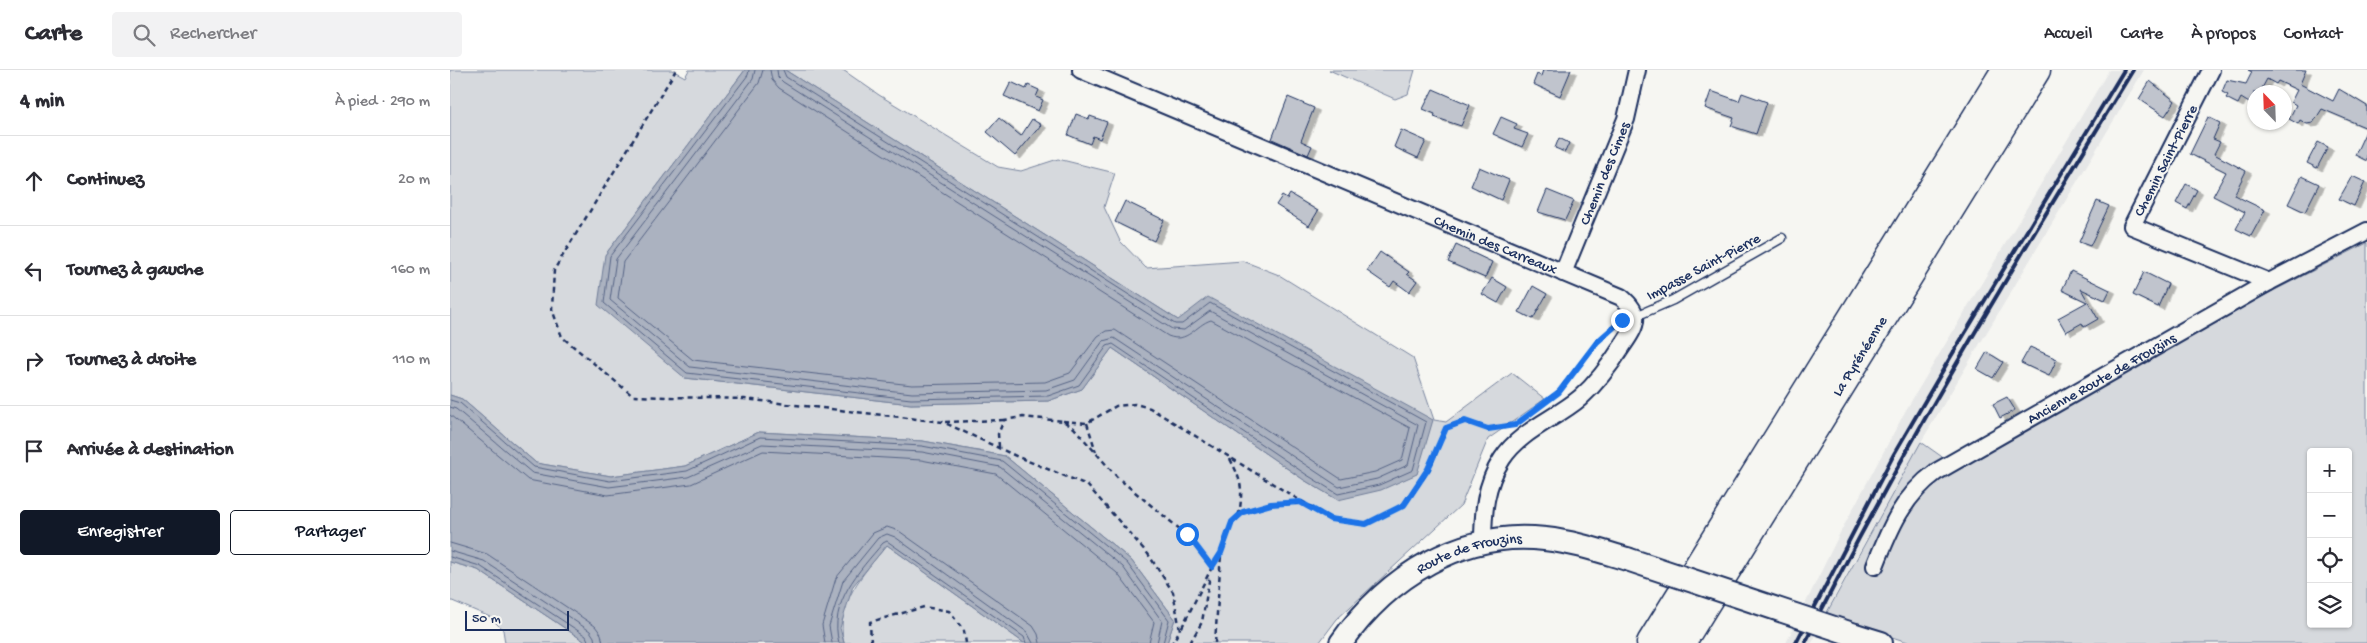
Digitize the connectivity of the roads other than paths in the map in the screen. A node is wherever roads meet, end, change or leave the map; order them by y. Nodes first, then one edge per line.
1 (1081, 70) edge
2 (1637, 70) edge
3 (2006, 70) edge
4 (2036, 70) edge
5 (2211, 70) edge
6 (2367, 231) edge
7 (1782, 238) dead end
8 (1562, 273) junction
9 (2269, 282) junction
10 (1629, 318) junction
11 (1483, 543) junction
12 (1875, 566) dead end
13 (1342, 643) edge
14 (1651, 643) edge
15 (1681, 643) edge
16 (1882, 643) edge

1 - 8 street, Chemin des Carreaux
2 - 8 street, Chemin des Cimes
3 - 14 highway, La Pyrénéenne
4 - 15 highway, La Pyrénéenne
5 - 9 street, Chemin Saint-Pierre
6 - 9 street, Ancienne Route de Frouzins
7 - 10 lane, Impasse Saint-Pierre
8 - 10 street, Chemin des Carreaux
9 - 12 street, Ancienne Route de Frouzins
10 - 11 street
11 - 13 main road, Route de Frouzins
11 - 16 main road, Route de Frouzins, bridge

